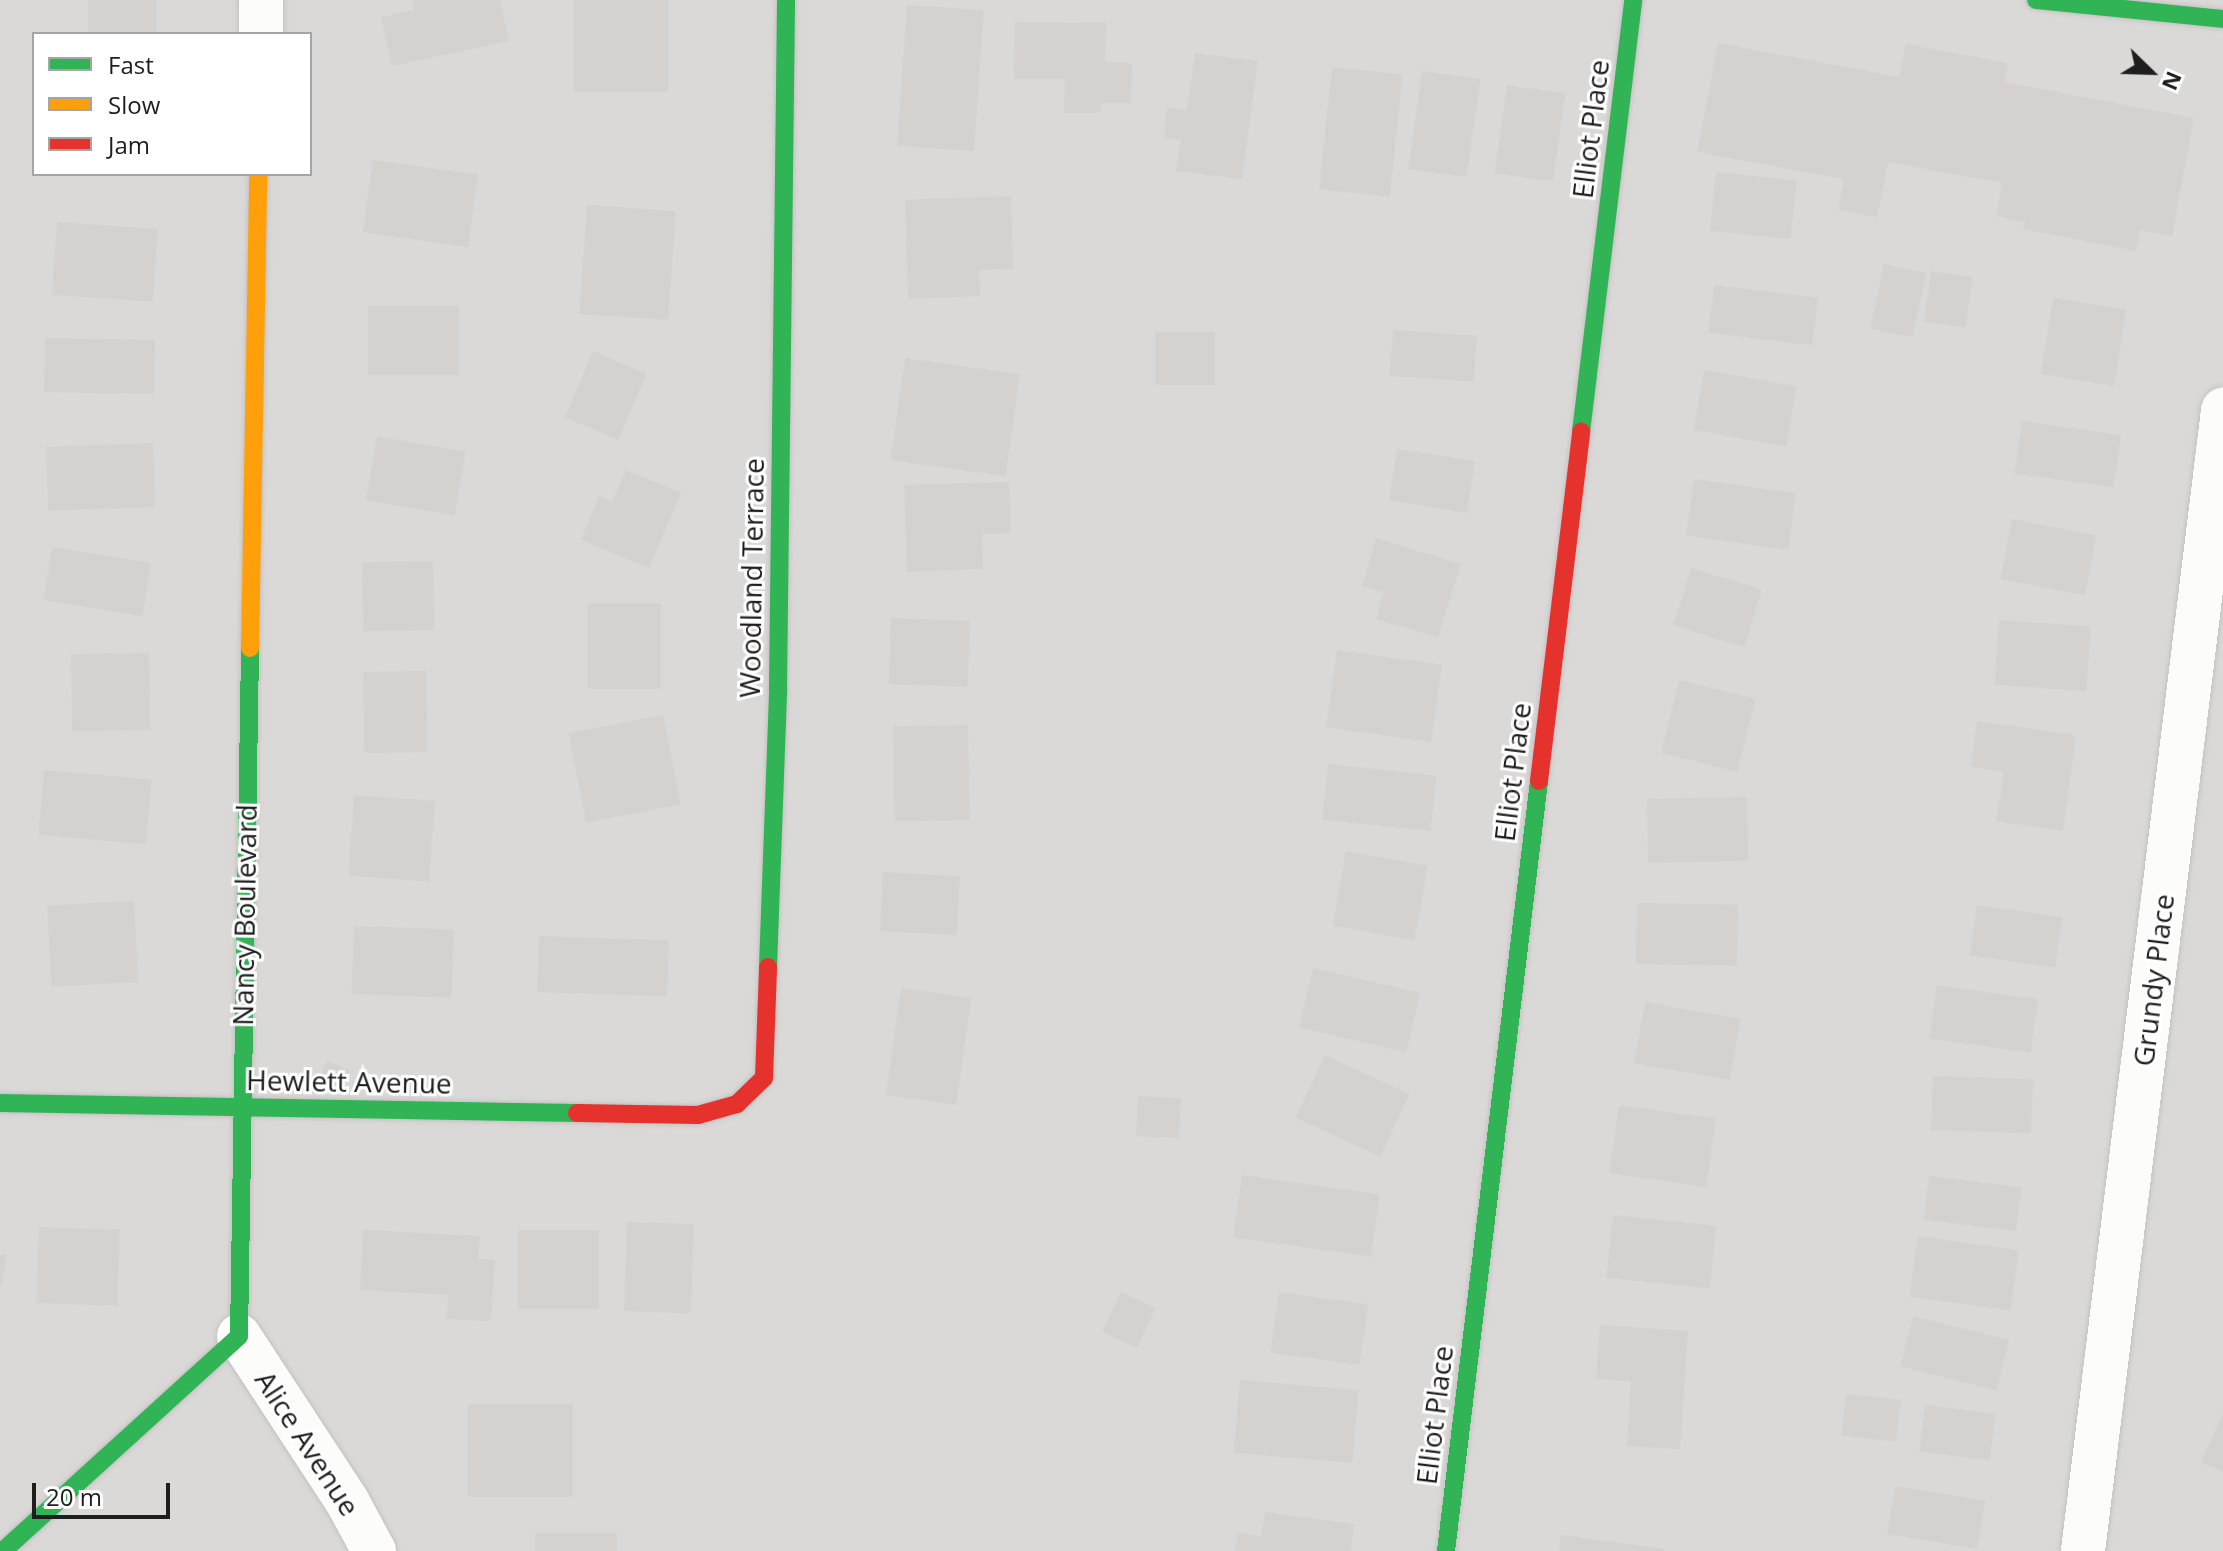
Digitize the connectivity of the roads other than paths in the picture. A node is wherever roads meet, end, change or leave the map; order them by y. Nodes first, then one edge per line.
1 (261, 0) edge
2 (786, 0) edge
3 (1633, 0) edge
4 (2036, 0) edge
5 (2223, 18) edge
6 (261, 32) edge
7 (258, 176) edge
8 (2223, 410) edge
9 (0, 1103) edge
10 (240, 1107) junction
11 (698, 1115) joint
12 (239, 1336) junction
13 (3, 1551) edge
14 (374, 1551) edge
15 (1446, 1551) edge
16 (2083, 1551) edge

1 - 6 street
2 - 11 street, Woodland Terrace
3 - 15 street, Elliot Place
4 - 5 street
7 - 10 street, Nancy Boulevard
8 - 16 street, Grundy Place
9 - 10 street, Hewlett Avenue
10 - 11 street, Hewlett Avenue
10 - 12 street, Nancy Boulevard
12 - 13 street
12 - 14 street, Alice Avenue

